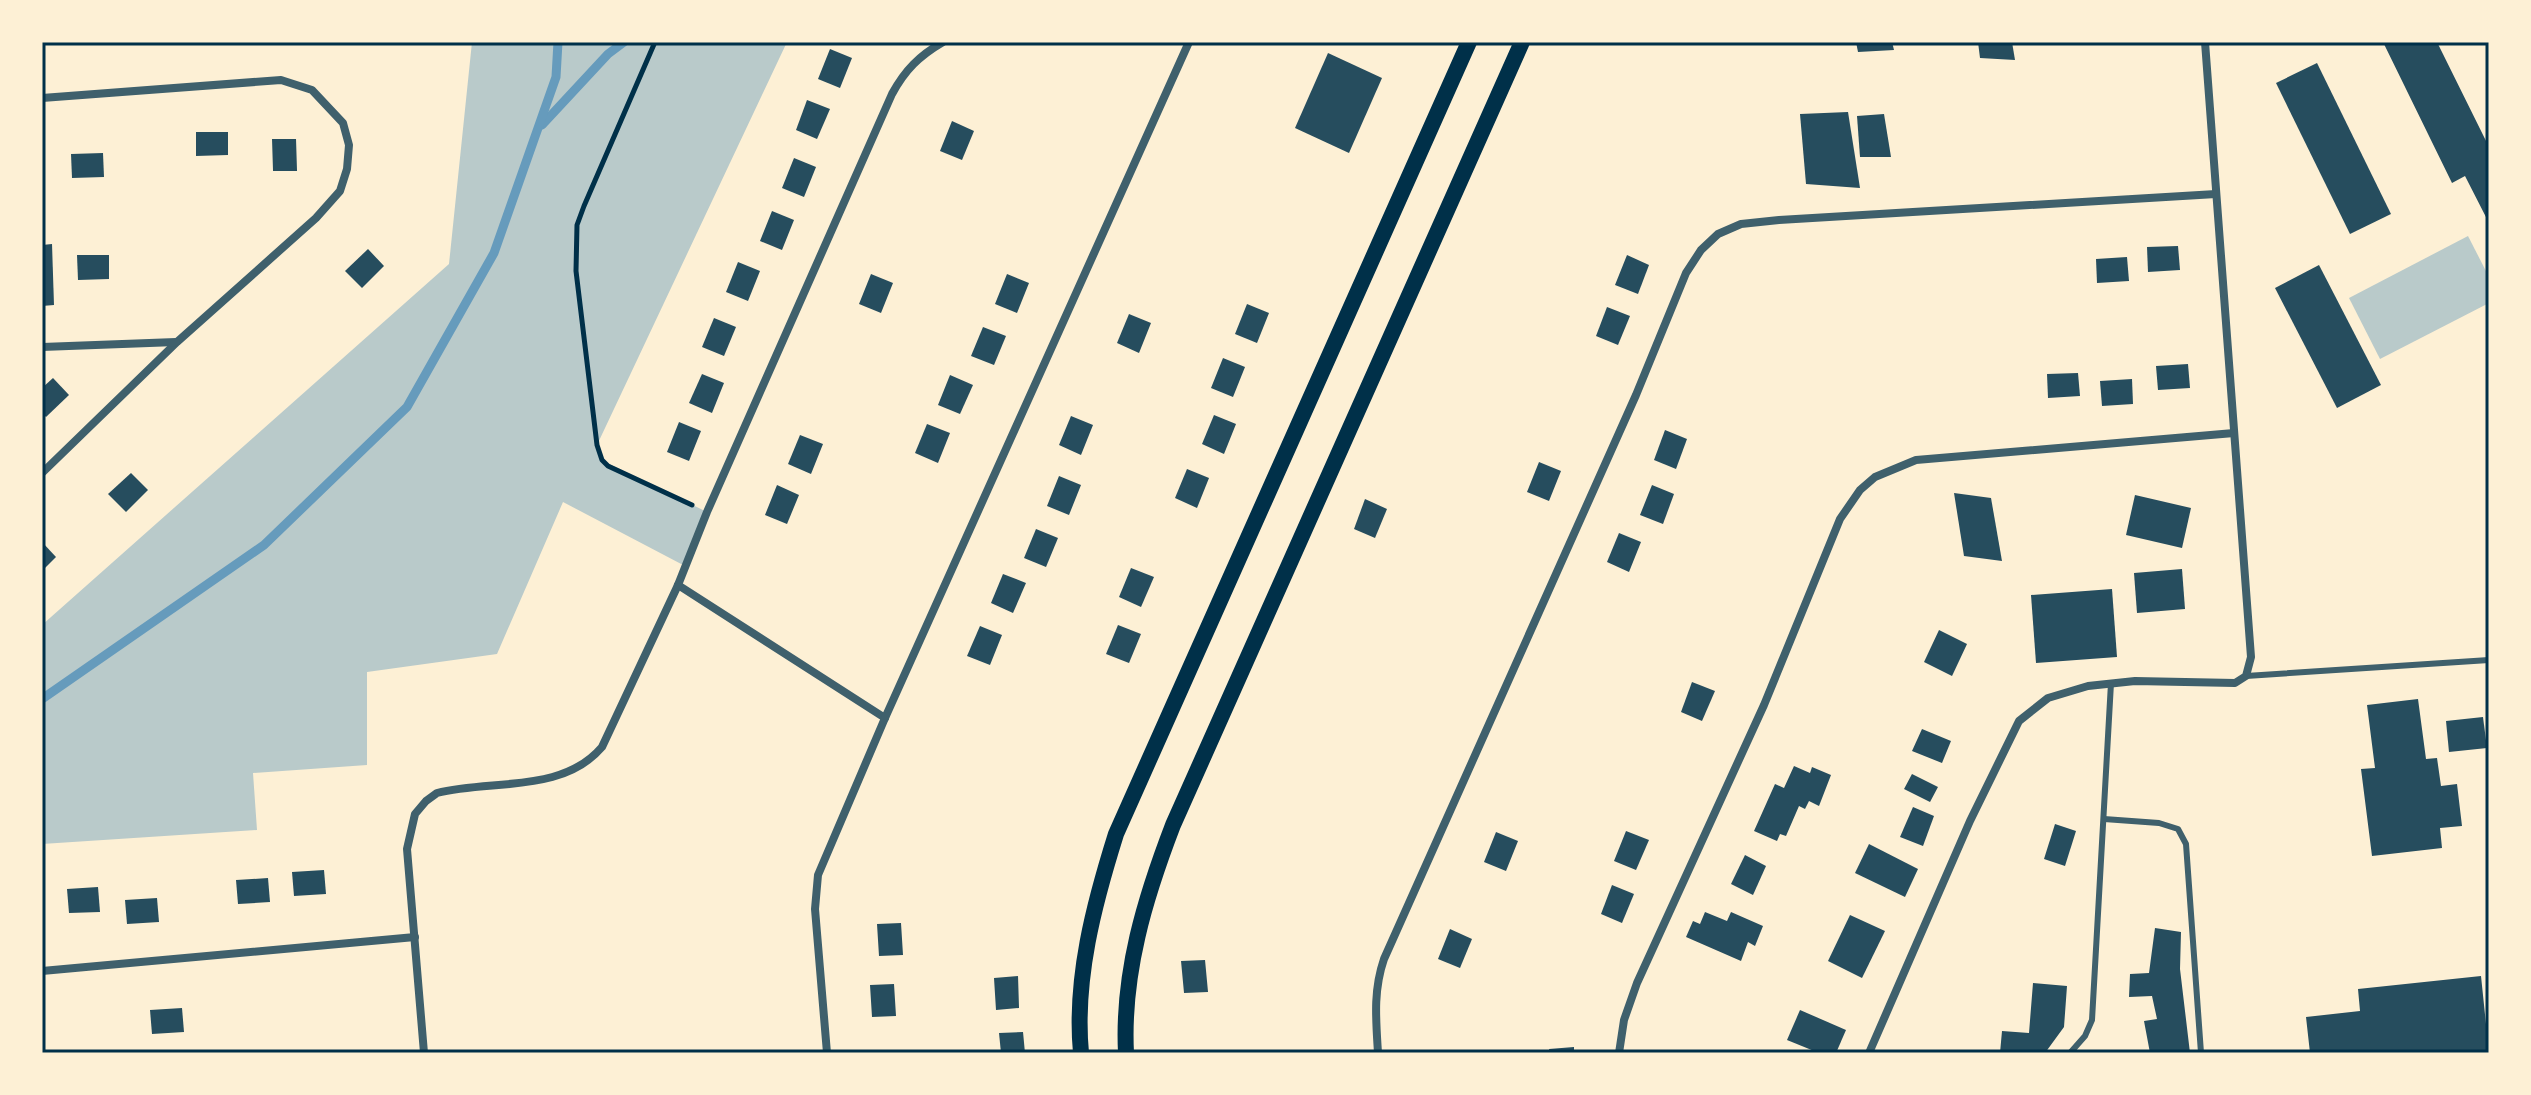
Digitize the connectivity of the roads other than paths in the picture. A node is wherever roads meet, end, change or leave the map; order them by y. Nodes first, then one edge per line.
1 (943, 42) edge
2 (1189, 42) edge
3 (1469, 42) edge
4 (1522, 42) edge
5 (2205, 42) edge
6 (42, 98) edge
7 (2216, 194) junction
8 (177, 342) junction
9 (42, 347) edge
10 (2234, 433) junction
11 (42, 473) edge
12 (678, 585) junction
13 (2489, 660) edge
14 (2246, 676) junction
15 (2111, 683) junction
16 (885, 718) junction
17 (2104, 819) junction
18 (415, 937) junction
19 (42, 971) edge
20 (424, 1053) edge
21 (827, 1053) edge
22 (1081, 1053) edge
23 (1126, 1053) edge
24 (1378, 1053) edge
25 (1619, 1053) edge
26 (1869, 1053) edge
27 (2070, 1053) edge
28 (2201, 1053) edge

1 - 12 street
2 - 16 street
3 - 22 main road
4 - 23 main road
5 - 7 street
6 - 8 street
7 - 10 street
7 - 24 street
8 - 9 street
8 - 11 street
10 - 14 street
10 - 25 street
12 - 16 street
12 - 18 street
13 - 14 lane
14 - 15 street
15 - 17 lane
15 - 26 street
16 - 21 street
17 - 27 lane
17 - 28 lane
18 - 19 street
18 - 20 street

